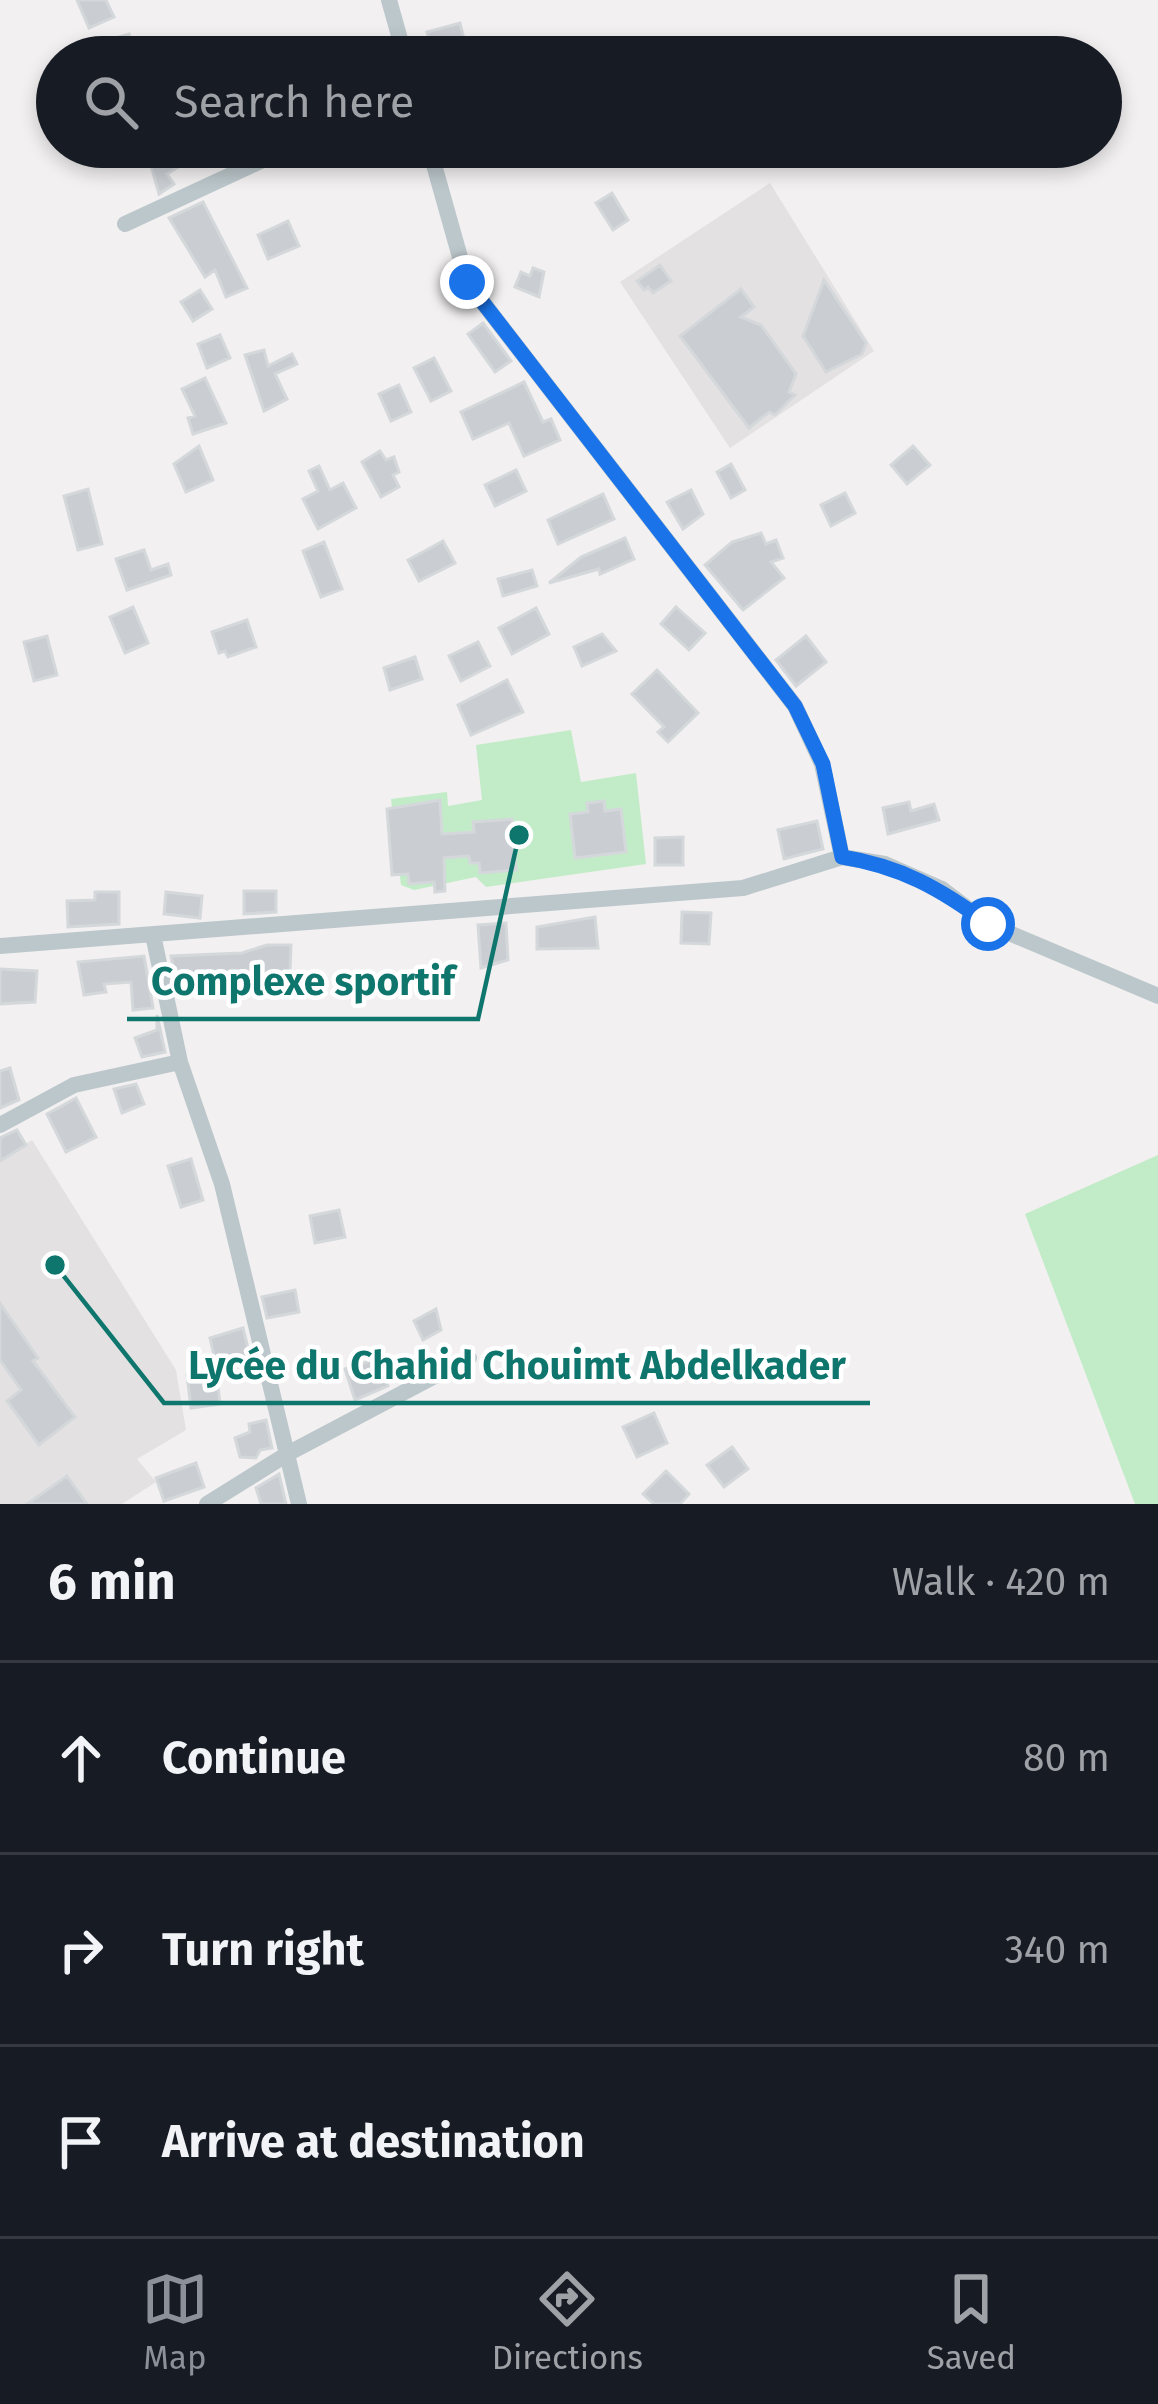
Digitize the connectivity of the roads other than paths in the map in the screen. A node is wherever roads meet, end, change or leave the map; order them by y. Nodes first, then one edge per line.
1 (389, 0) edge
2 (398, 36) edge
3 (245, 168) edge
4 (435, 168) edge
5 (124, 224) dead end
6 (842, 857) junction
7 (153, 935) junction
8 (0, 946) edge
9 (1158, 996) edge
10 (180, 1062) junction
11 (0, 1125) edge
12 (469, 1358) dead end
13 (289, 1453) junction
14 (207, 1504) edge
15 (299, 1504) edge

1 - 2 street
3 - 5 street
4 - 6 street
6 - 7 street
6 - 9 street
7 - 8 street
7 - 10 street
10 - 11 street
10 - 13 street
12 - 13 street
13 - 14 street
13 - 15 street

